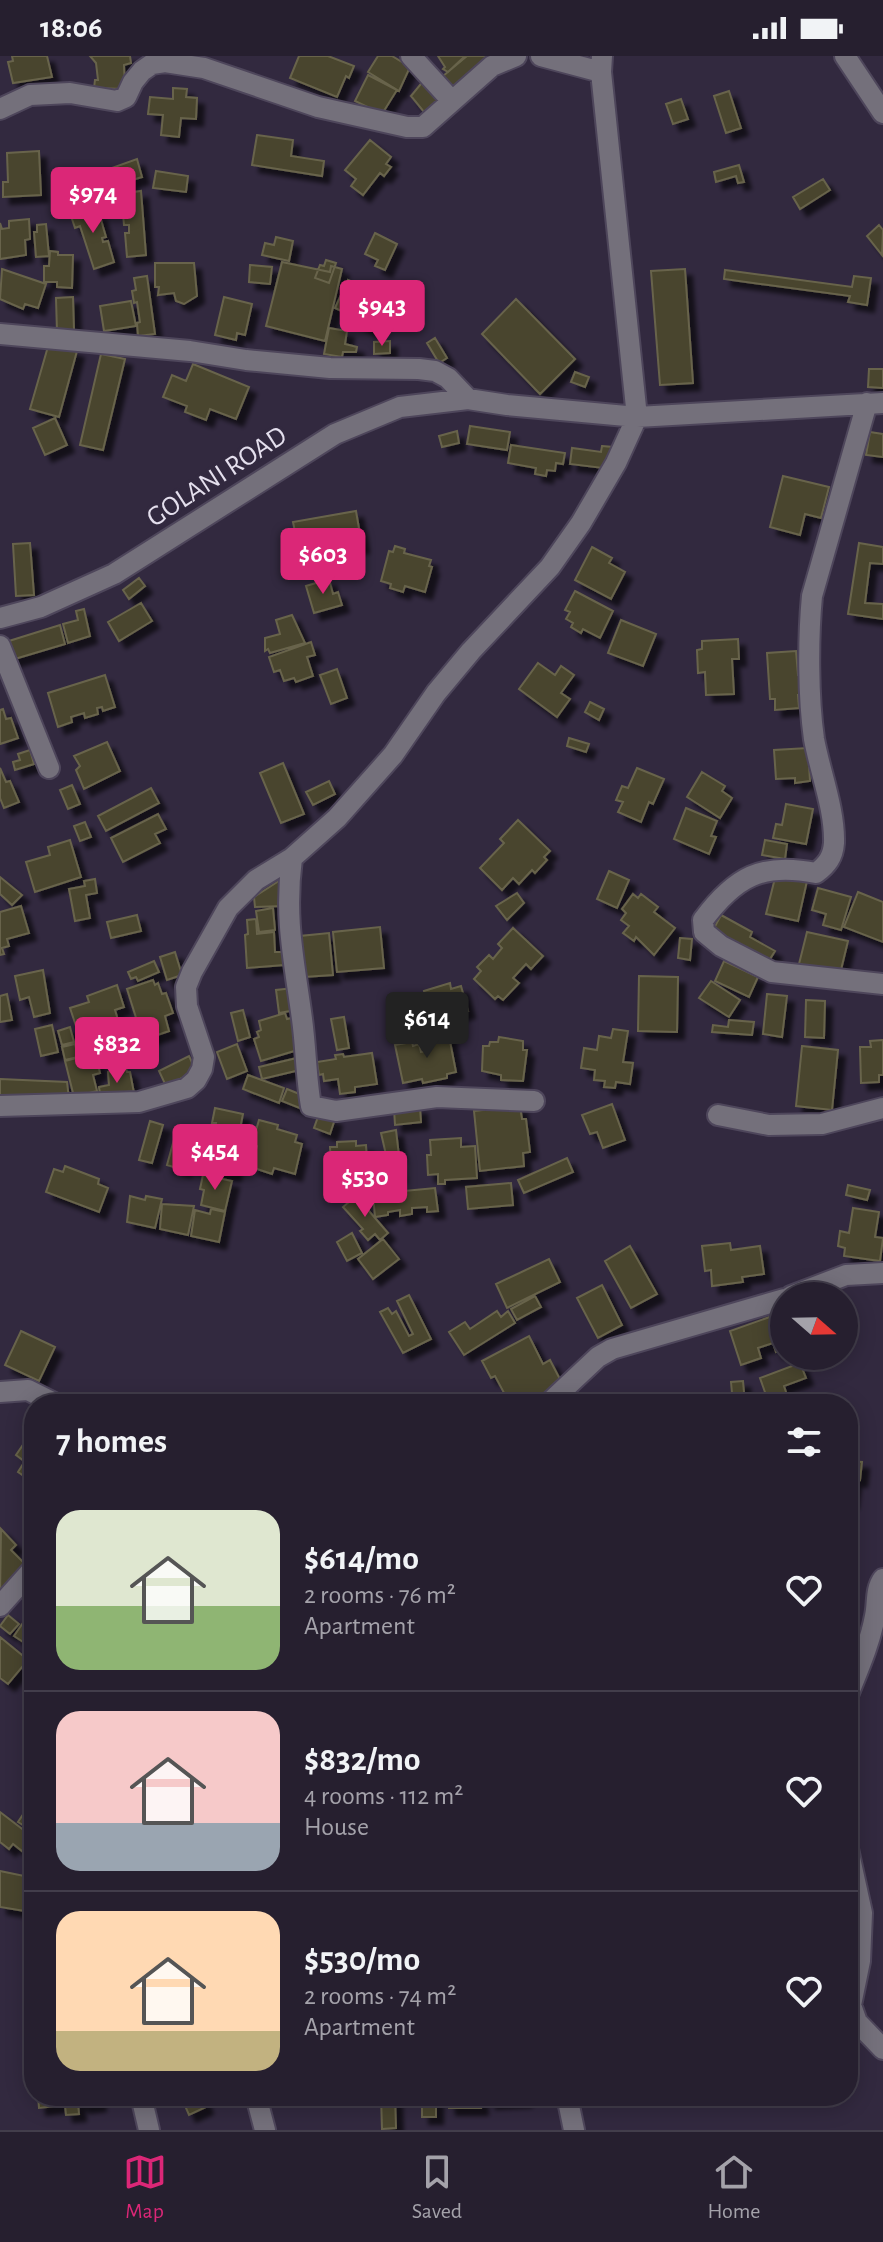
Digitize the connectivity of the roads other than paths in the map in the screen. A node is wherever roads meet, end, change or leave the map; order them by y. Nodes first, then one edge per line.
1 (411, 56) edge
2 (516, 56) edge
3 (541, 56) edge
4 (845, 56) edge
5 (601, 64) edge
6 (452, 101) junction
7 (0, 109) edge
8 (883, 113) edge
9 (1, 332) edge
10 (468, 399) junction
11 (875, 403) edge
12 (637, 417) junction
13 (0, 618) edge
14 (0, 646) edge
15 (49, 768) dead end
16 (292, 858) junction
17 (883, 984) edge
18 (534, 1101) dead end
19 (0, 1106) edge
20 (883, 1108) edge
21 (718, 1115) dead end
22 (883, 1273) edge
23 (828, 1282) edge
24 (770, 1303) edge
25 (0, 1392) edge
26 (36, 1394) edge
27 (559, 1394) edge
28 (24, 1579) edge
29 (883, 1579) edge
30 (0, 1606) edge
31 (858, 1669) edge
32 (858, 1895) edge
33 (858, 1971) edge
34 (858, 2023) edge
35 (883, 2049) edge
36 (143, 2106) edge
37 (259, 2106) edge
38 (569, 2106) edge
39 (149, 2130) edge
40 (265, 2130) edge
41 (574, 2130) edge

1 - 6 street
2 - 6 street
3 - 5 street
4 - 8 street
5 - 12 street
6 - 7 street
9 - 10 street
10 - 12 street, GOLANI ROAD
10 - 13 street, GOLANI ROAD
11 - 12 street, GOLANI ROAD
11 - 17 street
12 - 16 street
14 - 15 street
16 - 18 street
16 - 19 street
20 - 21 street
22 - 23 street
24 - 27 street
25 - 26 street
28 - 30 street
29 - 31 street
32 - 33 street
34 - 35 street
36 - 39 street
37 - 40 street
38 - 41 street

